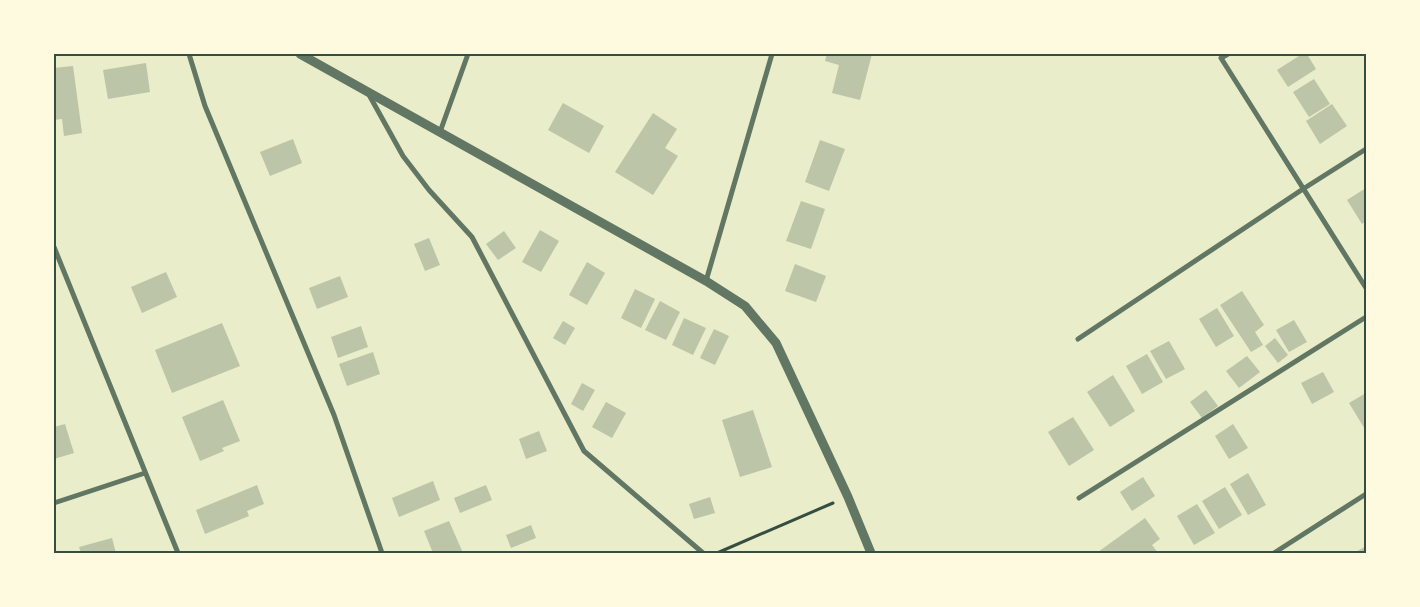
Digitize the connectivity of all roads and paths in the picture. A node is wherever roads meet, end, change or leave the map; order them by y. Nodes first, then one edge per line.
1 (189, 54) edge
2 (300, 54) edge
3 (468, 54) edge
4 (772, 54) edge
5 (1228, 54) edge
6 (367, 92) junction
7 (440, 132) junction
8 (1366, 149) edge
9 (1302, 189) junction
10 (54, 247) edge
11 (706, 281) junction
12 (1366, 288) edge
13 (1366, 317) edge
14 (1078, 339) dead end
15 (145, 473) junction
16 (1366, 494) edge
17 (848, 497) junction
18 (1079, 498) dead end
19 (54, 503) edge
20 (178, 553) edge
21 (382, 553) edge
22 (702, 553) edge
23 (716, 553) edge
24 (871, 553) edge
25 (1274, 553) edge

1 - 21 street
2 - 6 street
3 - 7 street
4 - 11 street
5 - 9 street
6 - 7 street
6 - 22 street
7 - 11 street
8 - 9 street
9 - 12 street
9 - 14 street
10 - 15 street
11 - 17 street
13 - 18 street
15 - 19 street
15 - 20 street
16 - 25 street
17 - 23 path
17 - 24 street

